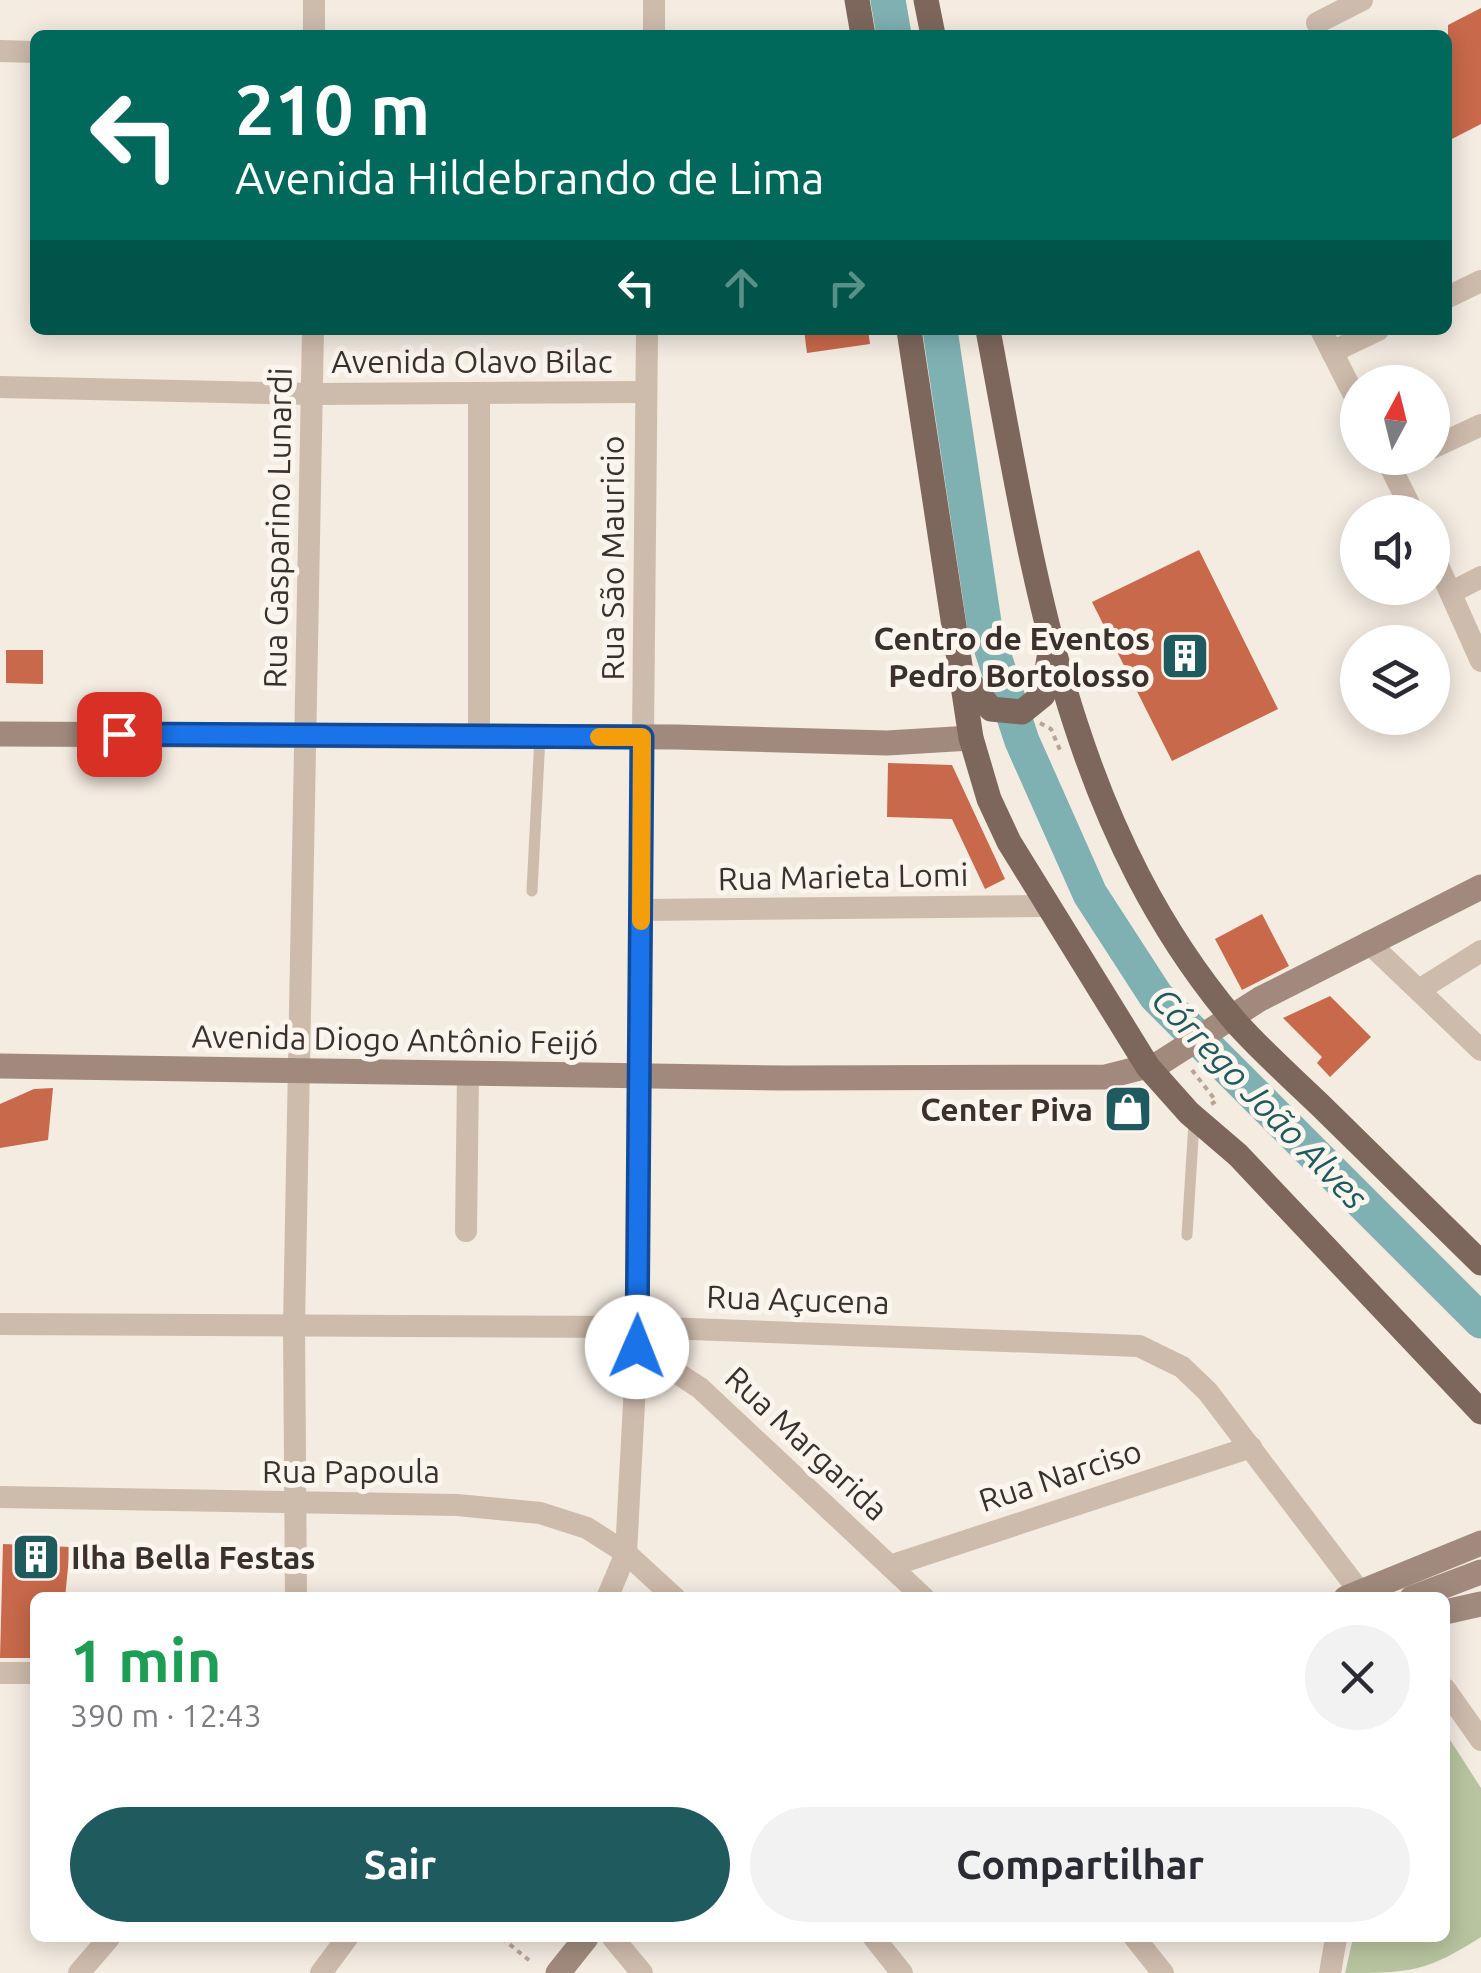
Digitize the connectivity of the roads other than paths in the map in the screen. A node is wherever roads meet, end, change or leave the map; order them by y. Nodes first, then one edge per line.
1 (314, 0) edge
2 (654, 0) edge
3 (857, 0) edge
4 (926, 0) edge
5 (1362, 0) edge
6 (1317, 23) dead end
7 (314, 30) edge
8 (654, 30) edge
9 (861, 30) edge
10 (932, 30) edge
11 (0, 51) edge
12 (30, 52) edge
13 (1481, 280) edge
14 (1452, 295) edge
15 (313, 335) edge
16 (647, 335) edge
17 (910, 335) edge
18 (989, 335) edge
19 (1324, 335) edge
20 (1368, 335) edge
21 (1332, 352) junction
22 (1340, 367) edge
23 (0, 387) edge
24 (645, 392) junction
25 (312, 394) junction
26 (479, 394) junction
27 (1481, 425) edge
28 (1450, 440) edge
29 (1481, 578) edge
30 (1450, 588) edge
31 (1452, 592) junction
32 (1481, 660) edge
33 (1048, 662) junction
34 (967, 681) junction
35 (0, 734) edge
36 (306, 734) junction
37 (479, 735) junction
38 (540, 736) junction
39 (642, 737) junction
40 (971, 738) junction
41 (1481, 887) edge
42 (532, 891) dead end
43 (1045, 906) junction
44 (641, 910) junction
45 (1368, 942) junction
46 (1481, 951) edge
47 (1419, 990) junction
48 (1231, 1016) junction
49 (1481, 1050) edge
50 (1154, 1065) junction
51 (0, 1066) edge
52 (302, 1072) junction
53 (468, 1074) junction
54 (639, 1074) junction
55 (1194, 1117) junction
56 (466, 1231) dead end
57 (1187, 1235) dead end
58 (1481, 1263) edge
59 (0, 1324) edge
60 (294, 1326) junction
61 (638, 1337) junction
62 (1481, 1412) edge
63 (1251, 1447) junction
64 (0, 1497) edge
65 (295, 1504) junction
66 (1481, 1544) edge
67 (626, 1553) junction
68 (890, 1566) junction
69 (1481, 1572) edge
70 (296, 1592) edge
71 (610, 1592) edge
72 (668, 1592) edge
73 (918, 1592) edge
74 (1351, 1592) edge
75 (1361, 1592) edge
76 (1427, 1592) edge
77 (1481, 1604) edge
78 (1450, 1611) edge
79 (0, 1673) edge
80 (30, 1674) edge
81 (1450, 1696) edge
82 (1481, 1740) edge
83 (106, 1942) edge
84 (344, 1942) edge
85 (583, 1942) edge
86 (617, 1942) edge
87 (877, 1942) edge
88 (1139, 1942) edge
89 (1335, 1942) edge
90 (79, 1973) edge
91 (321, 1973) edge
92 (558, 1973) edge
93 (642, 1973) edge
94 (902, 1973) edge
95 (1163, 1973) edge
96 (1330, 1973) edge

1 - 7 street
2 - 8 street
3 - 9 main road
4 - 10 main road
5 - 6 street
11 - 12 street
13 - 14 street
15 - 25 street, Rua Gasparino Lunardi
16 - 24 street, Rua São Mauricio
17 - 34 main road
18 - 33 main road
19 - 21 street
20 - 21 street
21 - 22 street
23 - 25 street, Avenida Olavo Bilac
24 - 26 street, Avenida Olavo Bilac
24 - 39 street, Rua São Mauricio
25 - 26 street, Avenida Olavo Bilac
25 - 36 street, Rua Gasparino Lunardi
26 - 37 street
27 - 28 street
29 - 31 street
30 - 31 street
31 - 32 street
33 - 34 main road
33 - 48 main road
34 - 40 main road
35 - 36 main road
36 - 37 main road
36 - 52 street, Rua Gasparino Lunardi
37 - 38 main road
38 - 39 main road
38 - 42 lane
39 - 40 main road
39 - 44 street, Rua São Mauricio
40 - 43 main road
41 - 45 main road
43 - 44 street, Rua Marieta Lomi
43 - 50 main road
44 - 54 street, Rua São Mauricio
45 - 47 street
45 - 48 main road
46 - 47 street
47 - 49 street
48 - 50 main road
48 - 58 main road
50 - 54 main road, Avenida Diogo Antônio Feijó
50 - 55 main road
51 - 52 main road, Avenida Diogo Antônio Feijó
52 - 53 main road, Avenida Diogo Antônio Feijó
52 - 60 street, Rua Gasparino Lunardi
53 - 54 main road, Avenida Diogo Antônio Feijó
53 - 56 street
54 - 61 street, Rua São Mauricio
55 - 57 lane
55 - 62 main road
59 - 60 street, Rua Açucena
60 - 61 street, Rua Açucena
60 - 65 street, Rua Gasparino Lunardi
61 - 63 street, Rua Açucena
61 - 67 street, Rua São Mauricio
61 - 68 street, Rua Margarida
63 - 68 street, Rua Narciso
63 - 74 street, Rua Açucena
64 - 65 street, Rua Papoula
65 - 67 street, Rua Papoula
65 - 70 street, Rua Gasparino Lunardi
66 - 75 main road
67 - 71 street, Rua São Mauricio
67 - 72 street, Rua Papoula
68 - 73 street, Rua Margarida
69 - 76 main road
77 - 78 main road
79 - 80 street
81 - 82 street
83 - 90 street
84 - 91 street
85 - 92 main road
86 - 93 street
87 - 94 street
88 - 95 street
89 - 96 street

